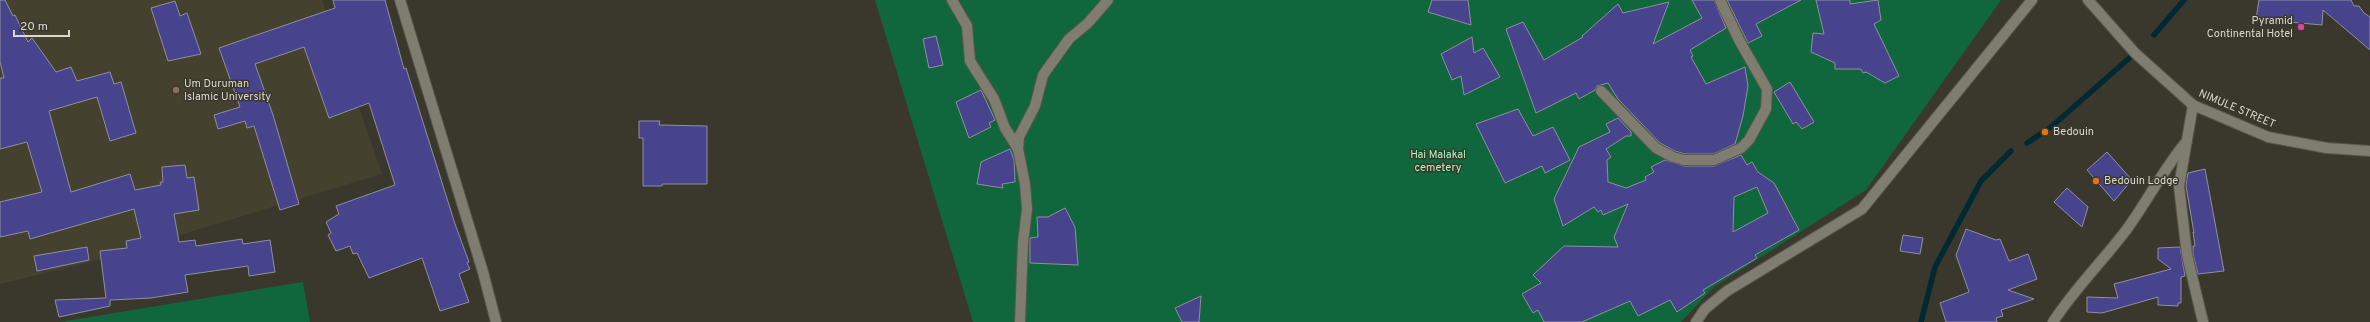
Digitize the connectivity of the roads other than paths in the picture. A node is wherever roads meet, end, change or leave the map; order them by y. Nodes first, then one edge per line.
1 (400, 0) edge
2 (952, 0) edge
3 (1108, 0) edge
4 (1720, 0) edge
5 (2032, 0) edge
6 (2088, 0) edge
7 (1601, 91) dead end
8 (2192, 105) junction
9 (2187, 141) junction
10 (1018, 149) junction
11 (2370, 151) edge
12 (496, 322) edge
13 (1020, 322) edge
14 (1696, 322) edge
15 (2053, 322) edge
16 (2203, 322) edge

1 - 12 street
2 - 10 street
3 - 10 street
4 - 7 street
5 - 14 street
6 - 8 street, NIMULE STREET
8 - 9 street
8 - 11 street, NIMULE STREET
9 - 15 street
9 - 16 street
10 - 13 street

